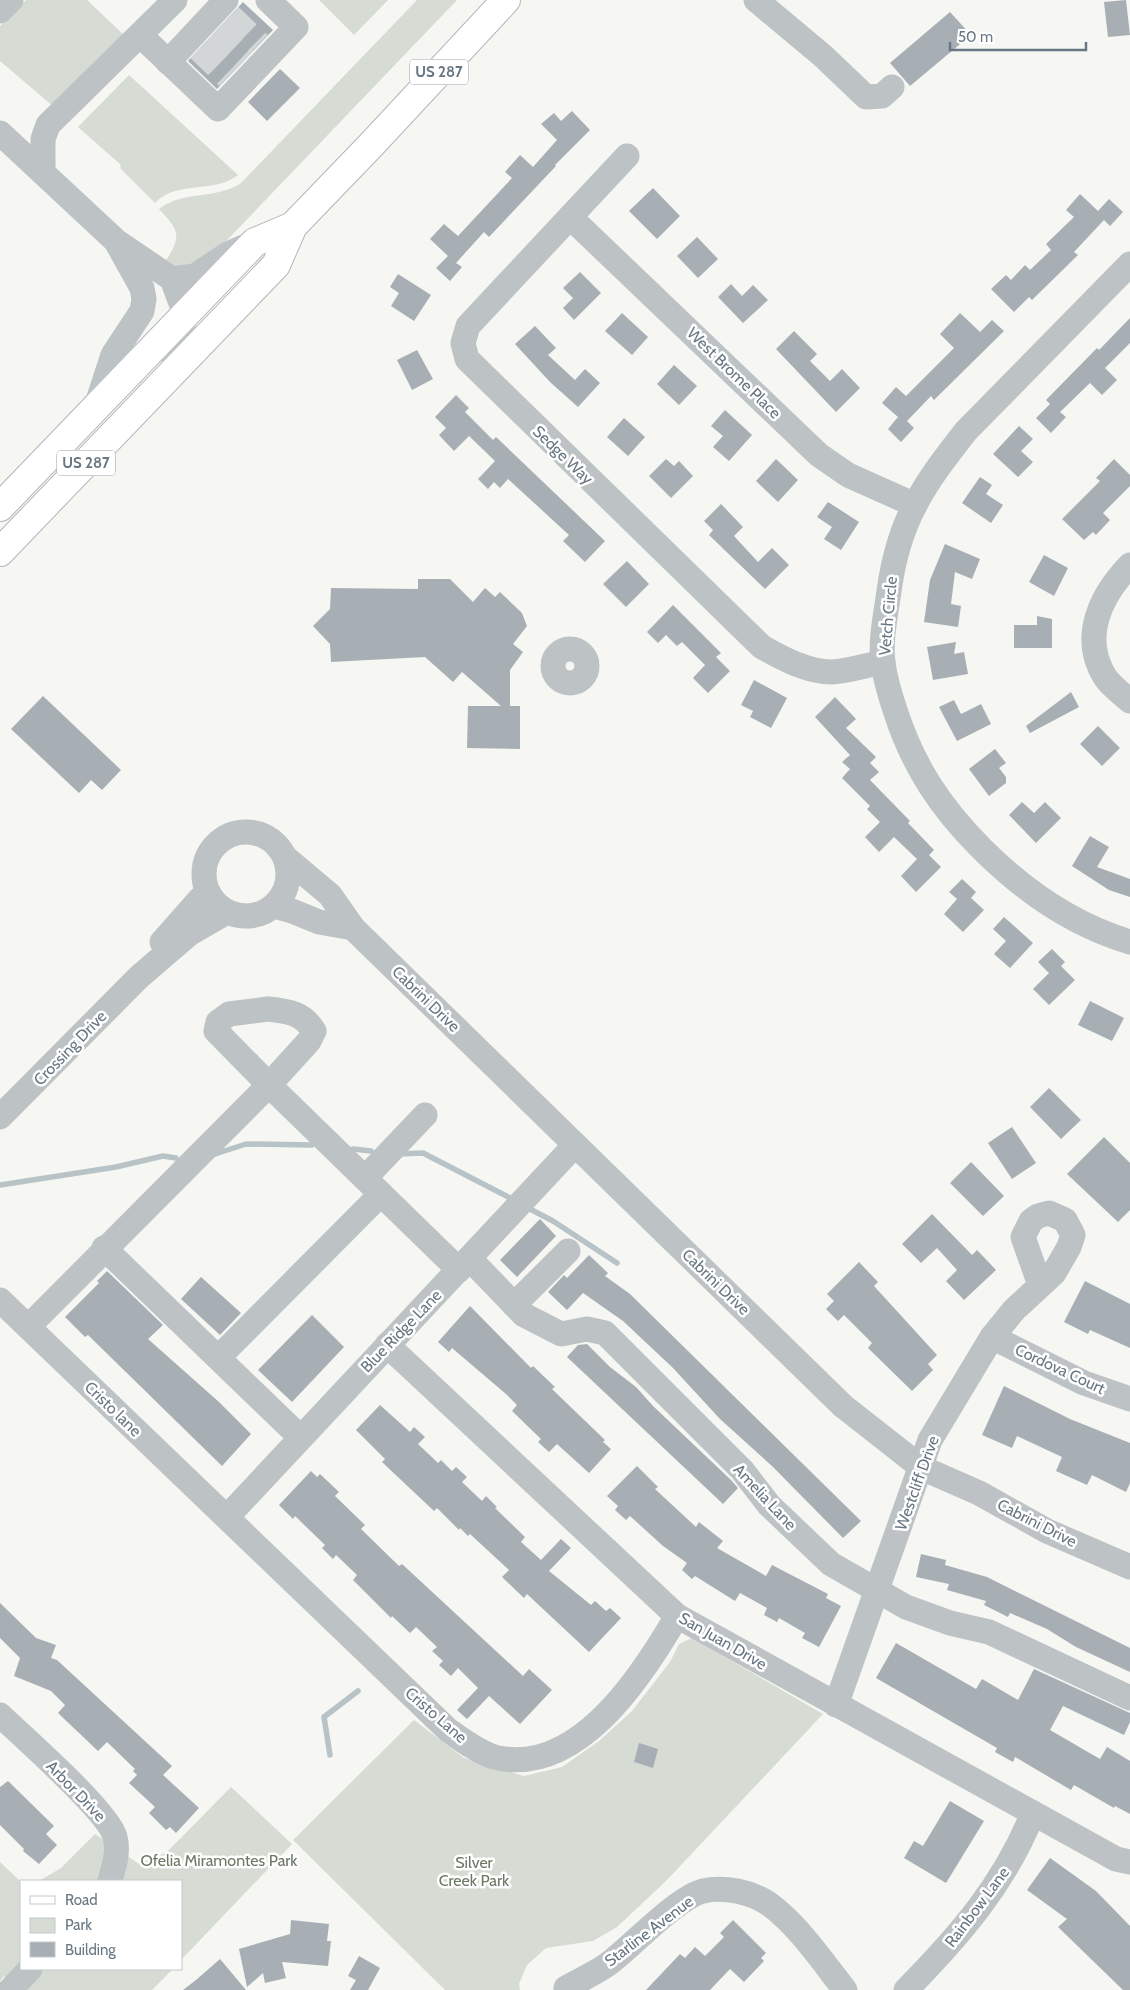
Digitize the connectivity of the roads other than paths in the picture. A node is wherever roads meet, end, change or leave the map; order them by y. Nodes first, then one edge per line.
1 (11, 0) edge
2 (268, 0) edge
3 (506, 0) edge
4 (756, 0) edge
5 (166, 8) edge
6 (0, 11) edge
7 (212, 24) edge
8 (140, 35) junction
9 (168, 62) junction
10 (892, 87) dead end
11 (0, 133) edge
12 (627, 156) dead end
13 (43, 173) junction
14 (570, 217) junction
15 (293, 226) junction
16 (116, 241) junction
17 (255, 242) junction
18 (1130, 264) edge
19 (172, 279) junction
20 (185, 314) junction
21 (171, 374) junction
22 (96, 407) junction
23 (915, 505) junction
24 (0, 507) edge
25 (0, 552) edge
26 (1130, 564) edge
27 (883, 662) junction
28 (1130, 701) edge
29 (286, 858) junction
30 (208, 894) junction
31 (274, 906) junction
32 (227, 912) junction
33 (353, 928) junction
34 (1130, 942) edge
35 (139, 977) junction
36 (425, 1115) dead end
37 (0, 1117) edge
38 (576, 1145) junction
39 (373, 1186) junction
40 (104, 1248) junction
41 (568, 1251) dead end
42 (464, 1265) junction
43 (1040, 1285) dead end
44 (0, 1300) edge
45 (514, 1305) junction
46 (28, 1327) junction
47 (992, 1337) junction
48 (387, 1345) junction
49 (218, 1358) junction
50 (1130, 1399) edge
51 (300, 1437) junction
52 (922, 1468) junction
53 (227, 1517) junction
54 (1130, 1567) edge
55 (877, 1591) junction
56 (677, 1616) junction
57 (1130, 1698) edge
58 (836, 1705) junction
59 (0, 1716) edge
60 (1033, 1813) junction
61 (1125, 1866) edge
62 (110, 1880) edge
63 (29, 1970) edge
64 (566, 1988) dead end
65 (10, 1990) edge
66 (845, 1990) edge
67 (906, 1990) edge

1 - 6 street
2 - 9 street
3 - 15 main road, US 287
4 - 10 street
5 - 8 street
7 - 9 street
8 - 9 street
8 - 13 street
11 - 13 street
12 - 14 street, Sedge Way
13 - 16 street
14 - 23 street, West Brome Place
14 - 27 street, Sedge Way
15 - 17 main road, US 287
15 - 21 main road, US 287
16 - 19 street
16 - 22 street
17 - 19 street
17 - 20 main road, US 287
18 - 23 street, Vetch Circle
19 - 20 street
20 - 21 street
20 - 22 main road, US 287
21 - 25 main road, US 287
22 - 24 main road, US 287
23 - 27 street, Vetch Circle
26 - 28 street
27 - 34 street, Vetch Circle
29 - 30 street
29 - 31 street
29 - 33 street, Cabrini Drive
30 - 32 street
30 - 35 street, Crossing Drive
31 - 32 street
31 - 33 street
32 - 35 street, Crossing Drive
33 - 38 street, Cabrini Drive
35 - 37 street, Crossing Drive
36 - 39 street
38 - 42 street, Blue Ridge Lane
38 - 52 street, Cabrini Drive
39 - 40 street, Amelia Lane
39 - 42 street, Amelia Lane
39 - 49 street
40 - 46 street
40 - 49 street
41 - 45 street
42 - 45 street, Amelia Lane
42 - 48 street, Blue Ridge Lane
43 - 47 street, Westcliff Drive
44 - 46 street, Cristo lane
45 - 55 street, Amelia Lane
46 - 53 street, Cristo lane
47 - 50 street, Cordova Court
47 - 52 street, Westcliff Drive
48 - 51 street, Blue Ridge Lane
48 - 56 street, San Juan Drive
49 - 51 street
51 - 53 street, Blue Ridge Lane
52 - 54 street, Cabrini Drive
52 - 55 street, Westcliff Drive
53 - 56 street, Cristo Lane
55 - 57 street, Amelia Lane
55 - 58 street, Westcliff Drive
56 - 58 street, San Juan Drive
58 - 60 street, San Juan Drive
59 - 62 street, Arbor Drive
60 - 61 street, San Juan Drive
60 - 67 street, Rainbow Lane
63 - 65 street
64 - 66 street, Starline Avenue

